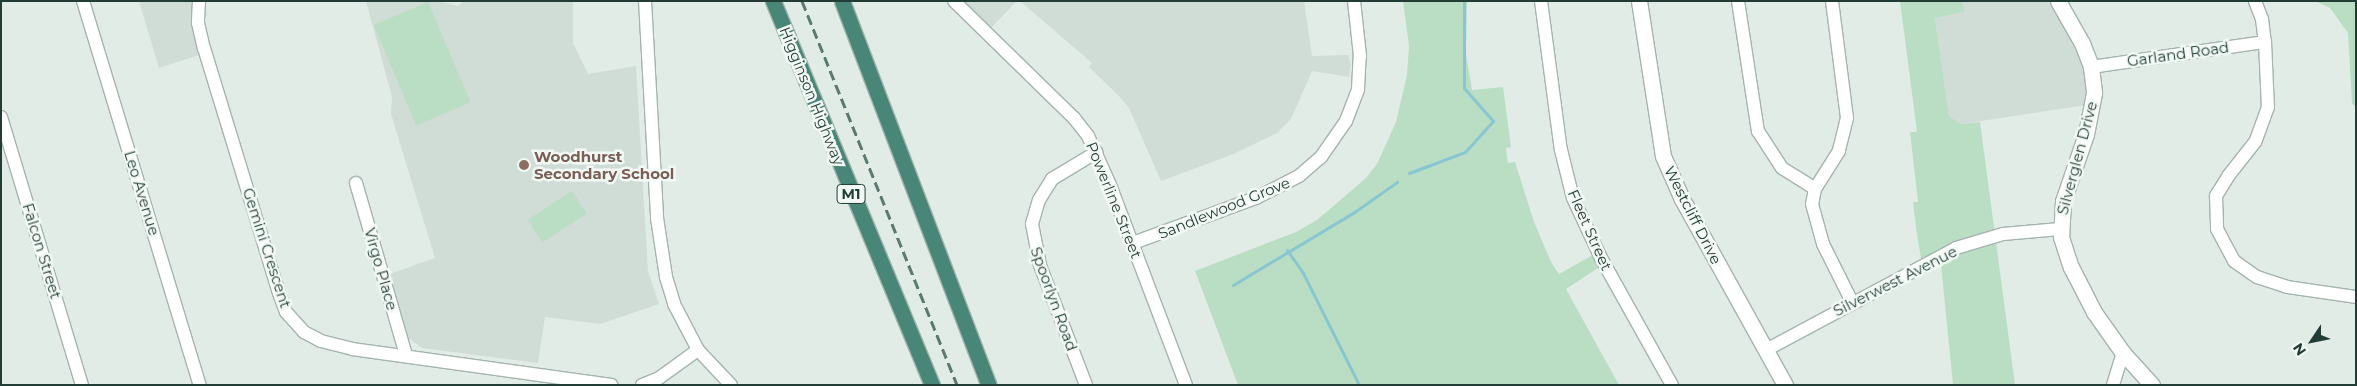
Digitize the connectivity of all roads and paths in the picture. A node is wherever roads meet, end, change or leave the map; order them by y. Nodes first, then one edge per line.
1 (84, 1) edge
2 (199, 1) edge
3 (645, 1) edge
4 (773, 1) edge
5 (842, 1) edge
6 (954, 1) edge
7 (1354, 1) edge
8 (1541, 1) edge
9 (1639, 1) edge
10 (1738, 1) edge
11 (1832, 1) edge
12 (2058, 1) edge
13 (2255, 1) edge
14 (2265, 42) junction
15 (2091, 67) junction
16 (1, 117) edge
17 (1097, 152) junction
18 (356, 183) dead end
19 (1815, 189) junction
20 (2060, 229) junction
21 (1133, 244) junction
22 (2356, 297) edge
23 (1852, 302) junction
24 (698, 350) junction
25 (1766, 350) junction
26 (2123, 353) junction
27 (406, 355) junction
28 (557, 381) edge
29 (82, 385) edge
30 (200, 385) edge
31 (612, 385) edge
32 (642, 385) edge
33 (731, 385) edge
34 (932, 385) edge
35 (989, 385) edge
36 (1086, 385) edge
37 (1186, 385) edge
38 (1672, 385) edge
39 (1785, 385) edge
40 (2113, 385) edge
41 (2152, 385) edge

1 - 30 street, Leo Avenue
2 - 27 street, Gemini Crescent
3 - 24 street
4 - 34 highway, Higginson Highway / M1
5 - 35 highway
6 - 17 street, Powerline Street
7 - 21 street, Sandlewood Grove
8 - 38 street, Fleet Street
9 - 25 street, Westcliff Drive
10 - 19 street
11 - 19 street
12 - 15 street, Silverglen Drive
13 - 14 street
14 - 15 street, Garland Road
14 - 22 street
15 - 20 street, Silverglen Drive
16 - 29 street, Falcon Street
17 - 21 street, Powerline Street
17 - 36 street, Spoorlyn Road
18 - 27 street, Virgo Place
19 - 23 street
20 - 23 street, Silverwest Avenue
20 - 26 street, Silverglen Drive
21 - 37 street, Powerline Street
23 - 25 street, Silverwest Avenue
24 - 32 street
24 - 33 street
25 - 39 street, Westcliff Drive
26 - 40 street
26 - 41 street, Silverglen Drive
27 - 28 street, Gemini Crescent
28 - 31 street, Gemini Crescent

